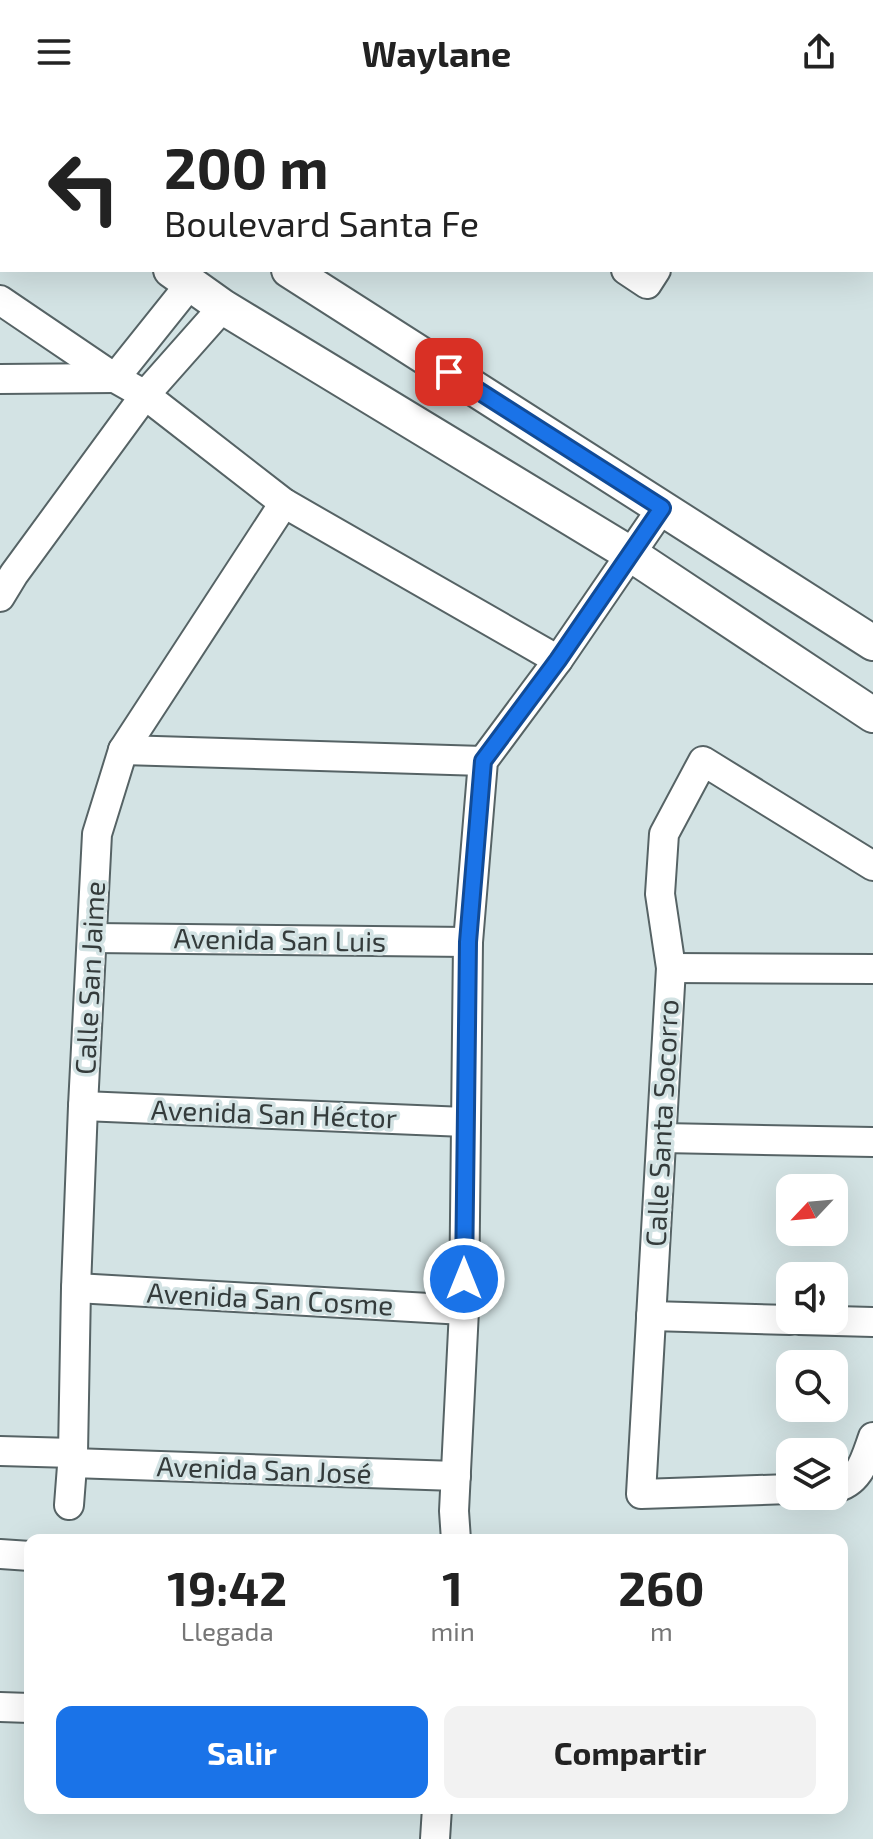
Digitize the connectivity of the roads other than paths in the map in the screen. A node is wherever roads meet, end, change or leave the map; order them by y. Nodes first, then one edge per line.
1 (292, 272) edge
2 (181, 276) edge
3 (0, 300) edge
4 (223, 307) junction
5 (115, 378) junction
6 (0, 379) edge
7 (145, 395) junction
8 (284, 503) junction
9 (662, 508) junction
10 (632, 555) junction
11 (5, 581) edge
12 (873, 643) edge
13 (558, 660) junction
14 (873, 715) edge
15 (123, 750) junction
16 (483, 761) junction
17 (873, 866) edge
18 (93, 938) junction
19 (468, 942) junction
20 (671, 968) junction
21 (873, 969) edge
22 (83, 1106) junction
23 (465, 1122) junction
24 (662, 1138) junction
25 (873, 1142) edge
26 (76, 1288) junction
27 (464, 1310) junction
28 (651, 1316) junction
29 (776, 1320) edge
30 (848, 1321) edge
31 (873, 1322) edge
32 (873, 1437) edge
33 (0, 1451) edge
34 (73, 1458) junction
35 (456, 1476) junction
36 (848, 1480) edge
37 (776, 1489) edge
38 (69, 1505) dead end
39 (456, 1534) edge
40 (0, 1554) edge
41 (24, 1556) edge
42 (0, 1707) edge
43 (24, 1708) edge
44 (437, 1814) edge
45 (435, 1839) edge

1 - 9 main road
2 - 4 main road
2 - 5 street
3 - 5 street
4 - 7 street
4 - 10 main road
5 - 6 street
5 - 7 street
7 - 8 street
7 - 11 street
8 - 13 street
8 - 15 street, Calle San Jaime
9 - 10 street
9 - 12 main road
10 - 13 street
10 - 14 main road
13 - 16 street
15 - 16 street
15 - 18 street, Calle San Jaime
16 - 19 street
17 - 20 street, Calle Santa Socorro
18 - 19 street, Avenida San Luis
18 - 22 street, Calle San Jaime
19 - 23 street
20 - 21 street
20 - 24 street, Calle Santa Socorro
22 - 23 street, Avenida San Héctor
22 - 26 street, Calle San Jaime
23 - 27 street
24 - 25 street
24 - 28 street, Calle Santa Socorro
26 - 27 street, Avenida San Cosme
26 - 34 street, Calle San Jaime
27 - 35 street
28 - 29 street
28 - 37 street, Calle Santa Socorro
30 - 31 street
32 - 36 street
33 - 34 street, Avenida San José
34 - 35 street, Avenida San José
34 - 38 street, Calle San Jaime
35 - 39 street
40 - 41 street
42 - 43 street
44 - 45 street

